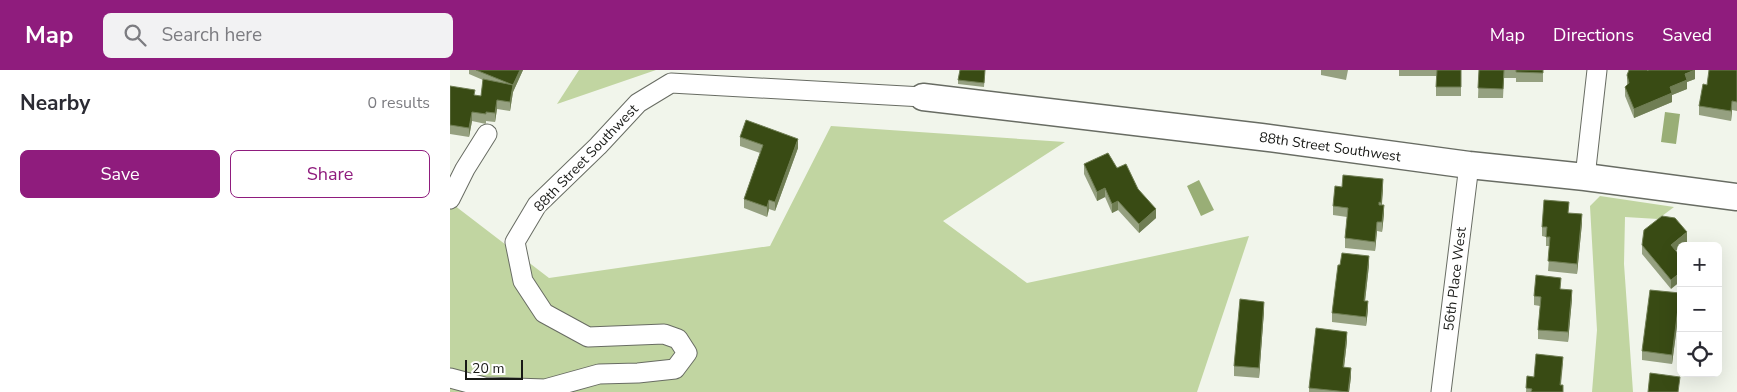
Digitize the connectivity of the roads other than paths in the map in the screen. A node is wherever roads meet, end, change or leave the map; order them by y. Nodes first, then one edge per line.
1 (1598, 70) edge
2 (923, 97) joint
3 (487, 134) dead end
4 (1469, 165) junction
5 (1584, 177) junction
6 (1737, 197) edge
7 (450, 199) edge
8 (450, 378) edge
9 (542, 390) edge
10 (1441, 392) edge

1 - 5 street
2 - 4 street, 88th Street Southwest
2 - 9 street, 88th Street Southwest
3 - 7 street
4 - 5 street, 88th Street Southwest
4 - 10 street, 56th Place West
5 - 6 street, 88th Street Southwest
8 - 9 street

